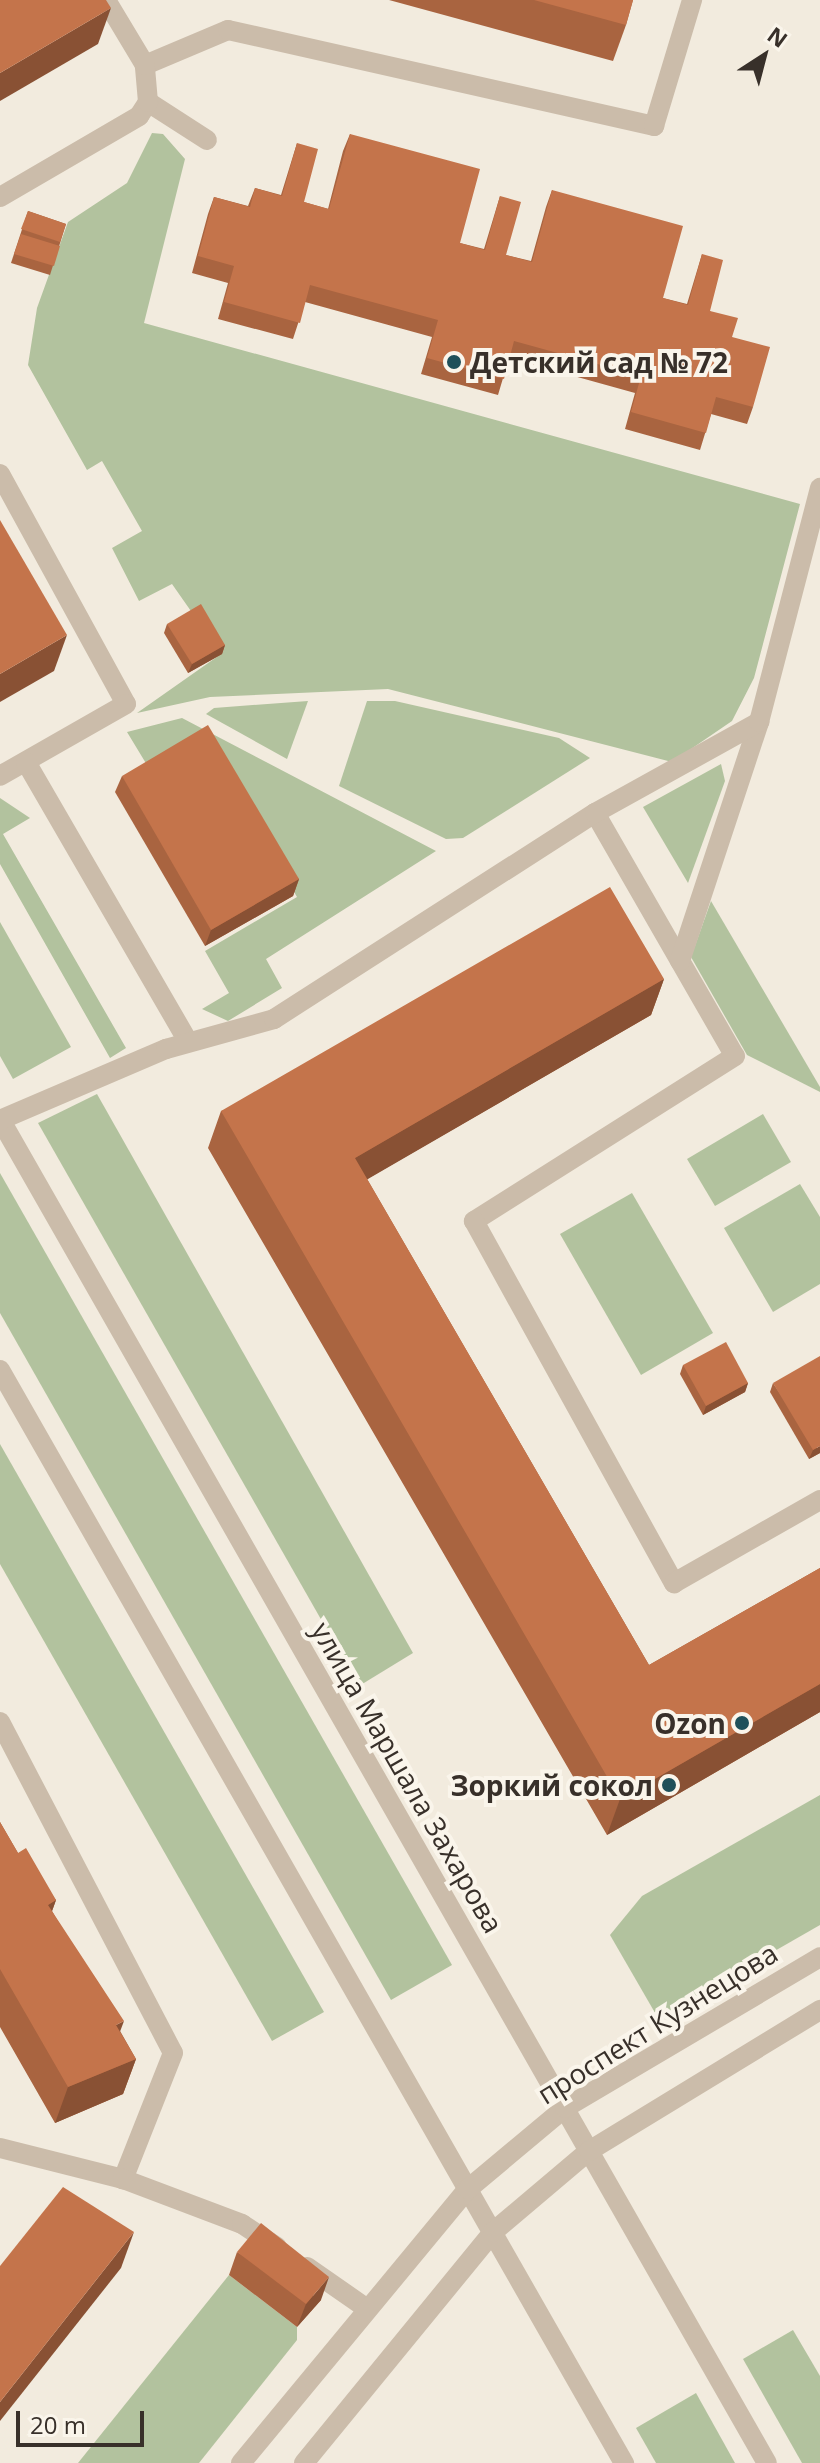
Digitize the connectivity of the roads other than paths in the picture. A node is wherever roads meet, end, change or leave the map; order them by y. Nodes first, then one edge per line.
1 (106, 0) edge
2 (692, 0) edge
3 (145, 65) junction
4 (148, 102) junction
5 (207, 140) dead end
6 (0, 197) edge
7 (0, 474) edge
8 (820, 488) edge
9 (811, 560) edge
10 (759, 722) junction
11 (26, 762) junction
12 (0, 776) edge
13 (595, 813) junction
14 (680, 961) junction
15 (188, 1042) junction
16 (0, 1120) edge
17 (0, 1370) edge
18 (820, 1500) edge
19 (0, 1722) edge
20 (820, 1957) edge
21 (820, 2010) edge
22 (565, 2108) junction
23 (0, 2148) edge
24 (589, 2151) junction
25 (123, 2179) junction
26 (468, 2189) junction
27 (493, 2232) junction
28 (366, 2308) junction
29 (241, 2463) edge
30 (304, 2463) edge
31 (624, 2463) edge
32 (767, 2463) edge

1 - 3 street
2 - 3 street
3 - 4 street
4 - 5 street
4 - 6 street
7 - 11 street
8 - 9 street
9 - 10 street
10 - 13 street
10 - 14 street
11 - 12 street
11 - 15 street
13 - 14 street
13 - 15 street
14 - 18 street
15 - 16 street
16 - 22 street, улица Маршала Захарова
17 - 26 street
19 - 25 street
20 - 22 street, проспект Кузнецова
21 - 24 street
22 - 24 street, улица Маршала Захарова
22 - 26 street, проспект Кузнецова
23 - 25 street
24 - 27 street
24 - 32 street, улица Маршала Захарова
25 - 28 street
26 - 27 street
26 - 28 street, проспект Кузнецова
27 - 30 street
27 - 31 street
28 - 29 street, проспект Кузнецова

